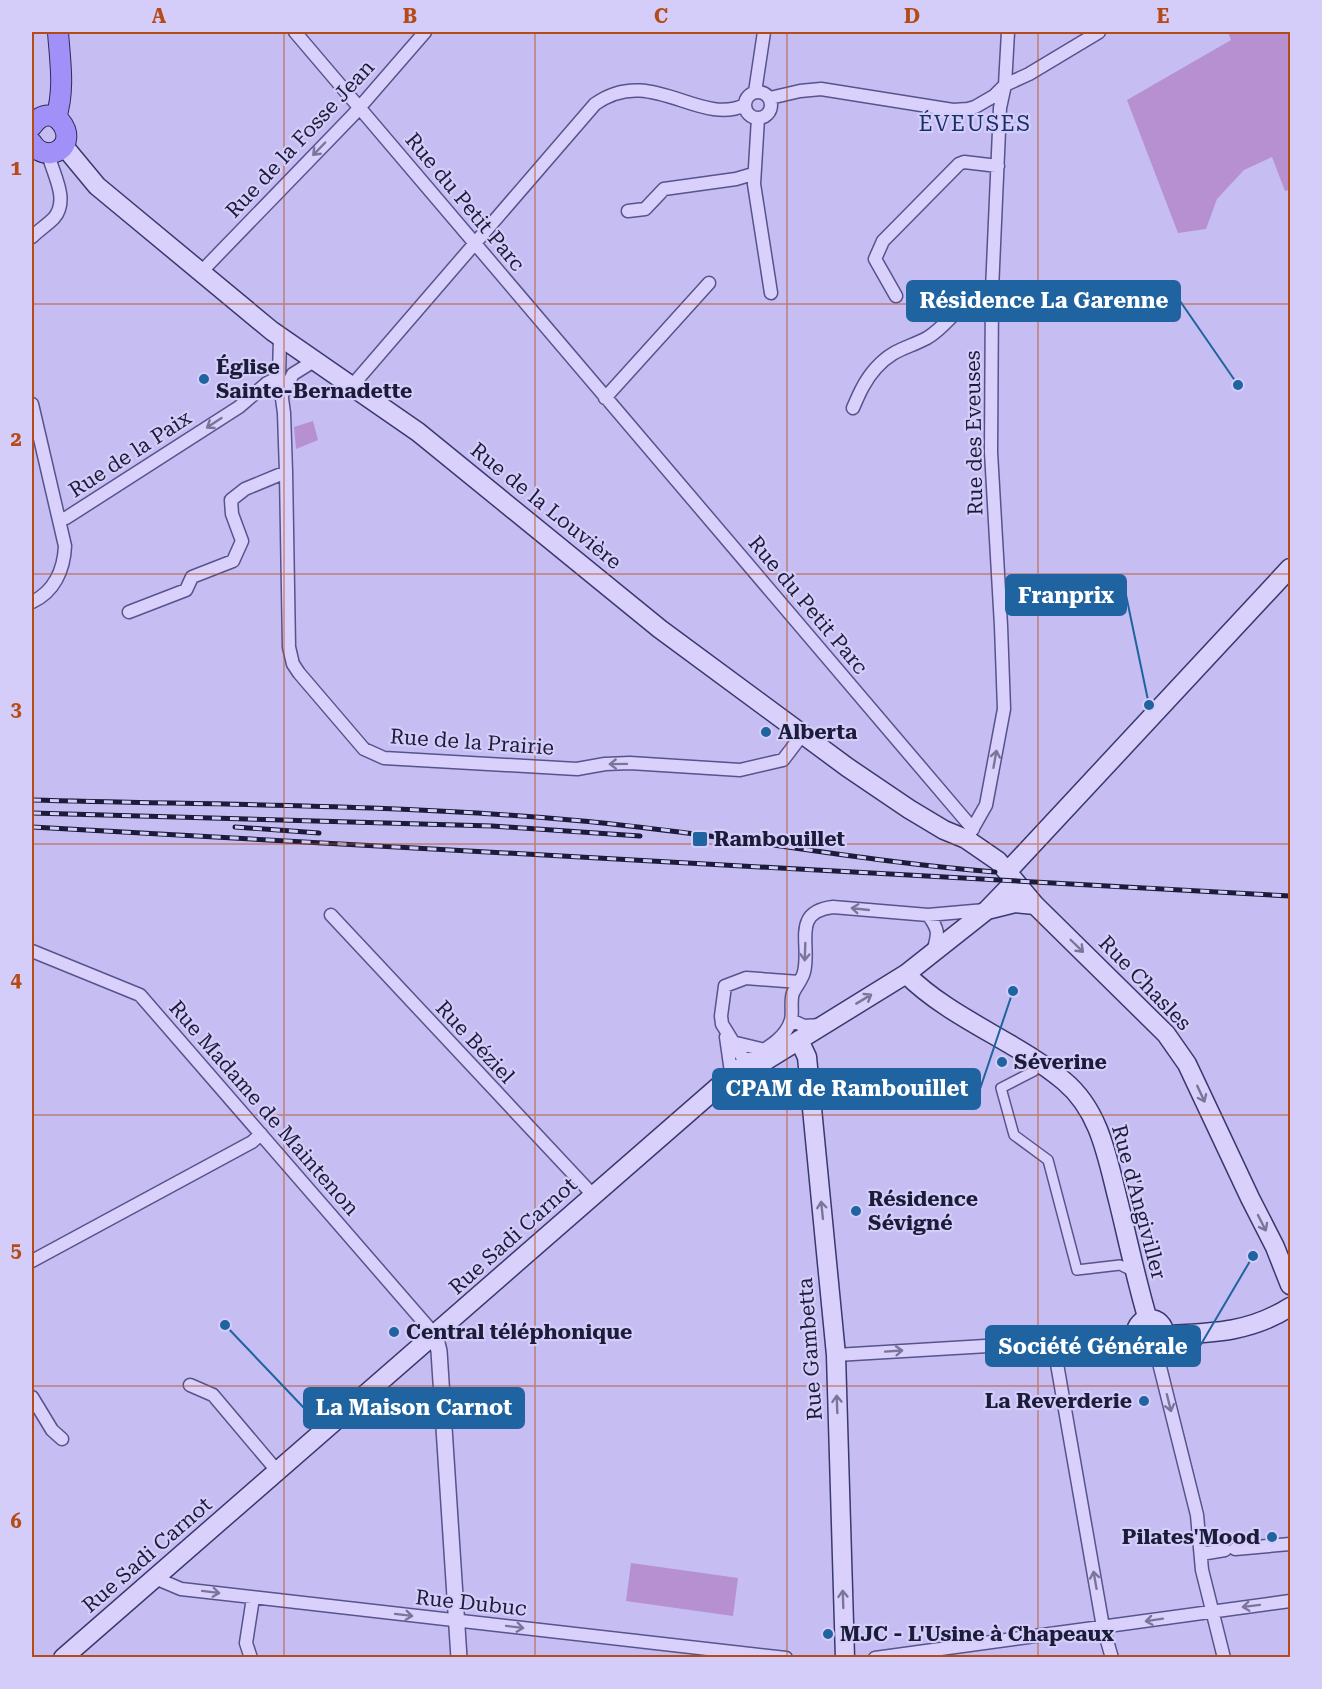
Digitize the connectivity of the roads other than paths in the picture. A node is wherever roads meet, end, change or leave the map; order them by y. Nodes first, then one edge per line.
1 (52, 32) edge
2 (57, 32) edge
3 (295, 32) edge
4 (425, 32) edge
5 (764, 32) edge
6 (1008, 32) edge
7 (1099, 32) edge
8 (59, 56) junction
9 (1005, 85) junction
10 (755, 92) junction
11 (770, 98) junction
12 (745, 105) junction
13 (360, 107) junction
14 (56, 117) junction
15 (758, 118) junction
16 (32, 125) edge
17 (44, 150) edge
18 (998, 166) junction
19 (753, 174) junction
20 (628, 211) dead end
21 (32, 237) edge
22 (473, 243) junction
23 (202, 271) junction
24 (709, 283) dead end
25 (992, 290) junction
26 (771, 293) dead end
27 (896, 296) dead end
28 (279, 336) junction
29 (314, 361) junction
30 (279, 377) junction
31 (351, 387) junction
32 (282, 395) junction
33 (605, 398) junction
34 (32, 404) edge
35 (853, 408) dead end
36 (286, 472) junction
37 (59, 519) junction
38 (1290, 568) edge
39 (32, 602) edge
40 (129, 612) dead end
41 (802, 735) junction
42 (964, 819) junction
43 (968, 830) junction
44 (1012, 876) junction
45 (1035, 905) junction
46 (987, 910) junction
47 (331, 915) dead end
48 (928, 915) junction
49 (32, 951) edge
50 (932, 954) junction
51 (906, 974) junction
52 (800, 982) junction
53 (791, 1020) junction
54 (821, 1025) junction
55 (729, 1037) junction
56 (790, 1041) junction
57 (762, 1049) junction
58 (1040, 1064) junction
59 (747, 1066) junction
60 (731, 1072) junction
61 (720, 1086) junction
62 (261, 1134) junction
63 (593, 1195) junction
64 (1275, 1247) junction
65 (32, 1260) edge
66 (1290, 1269) edge
67 (1136, 1273) junction
68 (1290, 1285) edge
69 (1290, 1307) edge
70 (1148, 1320) junction
71 (435, 1335) junction
72 (1137, 1336) junction
73 (1053, 1341) junction
74 (1160, 1341) junction
75 (836, 1355) junction
76 (190, 1384) dead end
77 (32, 1397) edge
78 (62, 1439) dead end
79 (278, 1472) junction
80 (1290, 1544) edge
81 (1201, 1554) junction
82 (154, 1578) junction
83 (253, 1598) junction
84 (1290, 1601) edge
85 (1212, 1611) junction
86 (457, 1622) junction
87 (1103, 1628) junction
88 (63, 1658) edge
89 (251, 1658) edge
90 (459, 1658) edge
91 (786, 1658) edge
92 (845, 1658) edge
93 (875, 1658) edge
94 (1112, 1658) edge
95 (1224, 1658) edge

1 - 8 main road
2 - 8 main road
3 - 13 street, Rue du Petit Parc
4 - 13 street, Rue de la Fosse Jean
5 - 10 street
6 - 9 street, Rue des Eveuses
7 - 9 street
8 - 14 main road
9 - 11 street
9 - 18 street, Rue des Eveuses
10 - 11 street
10 - 12 street
11 - 15 street
12 - 15 street
12 - 22 street
13 - 22 street, Rue du Petit Parc
13 -> 23 street, Rue de la Fosse Jean
14 - 16 main road
14 - 17 main road
15 - 19 street
17 - 21 street
17 - 23 main road, Rue de la Louvière
18 - 25 street, Rue des Eveuses
18 - 27 street
19 - 20 street
19 - 26 street
22 - 31 street
22 - 33 street, Rue du Petit Parc
23 - 28 main road, Rue de la Louvière
24 - 33 street
25 - 35 street
43 -> 25 street, Rue des Eveuses
28 - 29 main road, Rue de la Louvière
28 - 30 street, Rue de la Prairie
29 - 31 main road, Rue de la Louvière
29 - 32 street
30 - 32 street, Rue de la Prairie
30 -> 37 street, Rue de la Paix
31 - 41 main road, Rue de la Louvière
32 - 36 street, Rue de la Prairie
33 - 42 street, Rue du Petit Parc
34 - 37 street
36 - 40 street
41 -> 36 street, Rue de la Prairie
37 - 39 street
38 - 44 main road, Rue Sadi Carnot
41 - 43 main road, Rue de la Louvière
42 - 43 street
42 - 43 street, Rue du Petit Parc
43 - 44 main road, Rue de la Louvière
44 - 45 main road, Rue Chasles
44 - 46 main road, Rue Sadi Carnot
45 - 46 main road
45 -> 64 main road, Rue Chasles
46 - 48 street
46 - 50 main road, Rue Sadi Carnot
47 - 63 street, Rue Béziel
48 - 50 street
48 -> 52 street
49 - 62 street, Rue Madame de Maintenon
50 - 51 main road, Rue Sadi Carnot
54 -> 51 main road, Rue Sadi Carnot
51 - 58 main road, Rue d'Angiviller
52 - 53 street
52 - 55 street
53 - 54 street
53 - 56 street
54 - 56 main road, Rue Sadi Carnot
55 - 57 street
55 - 59 street
55 - 60 street
56 - 57 street
56 - 59 main road, Rue Sadi Carnot
75 -> 56 main road, Rue Gambetta
57 - 59 street
58 - 67 main road, Rue d'Angiviller
58 - 67 street
59 - 60 street
59 - 61 main road, Rue Sadi Carnot
60 - 61 street
61 - 63 main road, Rue Sadi Carnot
62 - 65 street
62 - 71 street, Rue Madame de Maintenon
63 - 71 main road, Rue Sadi Carnot
64 - 66 main road
64 - 68 main road
67 - 70 main road, Rue d'Angiviller
69 - 74 main road
70 - 72 main road
70 - 74 main road
71 - 79 main road, Rue Sadi Carnot
71 - 86 street
72 - 73 street
72 - 74 main road
75 -> 73 street
87 -> 73 street
74 -> 81 street
92 -> 75 main road, Rue Gambetta
76 - 79 street
77 - 78 street
79 - 82 main road, Rue Sadi Carnot
80 - 81 street
81 - 85 street
82 -> 83 street, Rue Dubuc
82 - 88 main road, Rue Sadi Carnot
83 -> 86 street, Rue Dubuc
83 - 89 street
84 -> 85 street
85 -> 87 street
85 - 95 street
86 - 90 street
86 -> 91 street, Rue Dubuc
87 - 93 street
87 - 94 street

